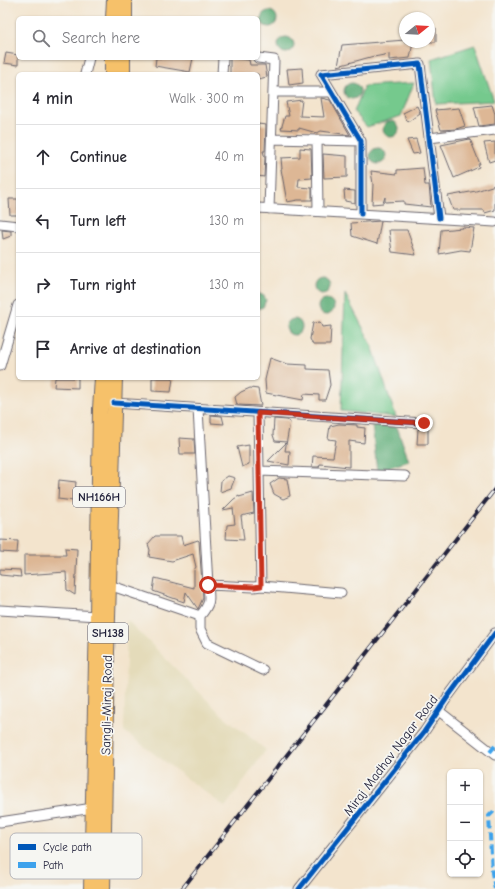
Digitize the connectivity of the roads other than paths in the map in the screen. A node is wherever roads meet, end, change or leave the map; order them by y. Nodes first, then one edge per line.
1 (116, 6) edge
2 (108, 16) edge
3 (124, 16) edge
4 (260, 58) edge
5 (88, 60) edge
6 (112, 60) edge
7 (124, 60) edge
8 (223, 60) edge
9 (86, 72) edge
10 (112, 72) edge
11 (123, 72) edge
12 (222, 72) edge
13 (273, 92) junction
14 (331, 92) junction
15 (495, 130) edge
16 (429, 138) junction
17 (272, 139) junction
18 (317, 140) junction
19 (361, 141) junction
20 (260, 208) edge
21 (269, 209) junction
22 (318, 212) junction
23 (361, 214) junction
24 (439, 218) junction
25 (495, 222) edge
26 (0, 224) edge
27 (16, 226) edge
28 (16, 312) edge
29 (0, 366) edge
30 (102, 380) edge
31 (115, 380) edge
32 (114, 403) junction
33 (198, 409) junction
34 (258, 413) junction
35 (424, 423) dead end
36 (259, 470) junction
37 (405, 476) dead end
38 (109, 585) junction
39 (208, 585) junction
40 (261, 586) junction
41 (341, 593) dead end
42 (0, 610) edge
43 (97, 616) junction
44 (200, 616) junction
45 (495, 634) edge
46 (263, 670) dead end
47 (439, 711) junction
48 (495, 755) edge
49 (92, 808) junction
50 (0, 822) edge
51 (92, 833) edge
52 (104, 833) edge
53 (91, 879) edge
54 (103, 879) edge
55 (91, 889) edge
56 (103, 889) edge
57 (300, 889) edge

1 - 2 street
1 - 3 highway
4 - 13 street
5 - 9 street
6 - 10 highway
7 - 11 highway
8 - 12 street
13 - 14 street
13 - 17 street
14 - 16 street
14 - 19 street
15 - 16 street
16 - 24 street
17 - 18 street
17 - 21 street
18 - 19 street
18 - 22 street
19 - 23 street
20 - 21 street
21 - 22 street
22 - 23 street
23 - 24 street
24 - 25 street
26 - 27 street
28 - 29 street
30 - 43 highway, Sangli-Miraj Road / NH166H
31 - 32 highway, Sangli-Miraj Road / SH138
32 - 33 street
32 - 38 highway, Sangli-Miraj Road / SH138
33 - 34 street
33 - 39 street
34 - 35 street
34 - 36 street
36 - 37 street
36 - 40 street
38 - 44 street
38 - 52 highway, Sangli-Miraj Road / SH138
39 - 40 street
39 - 44 street
40 - 41 street
42 - 43 street
43 - 49 highway, Sangli-Miraj Road
44 - 46 street
45 - 47 street, Miraj Madhav Nagar Road
47 - 48 street
47 - 57 street, Miraj Madhav Nagar Road
49 - 50 street
49 - 51 highway, Sangli-Miraj Road
53 - 55 highway, Sangli-Miraj Road
54 - 56 highway, Sangli-Miraj Road / SH138

